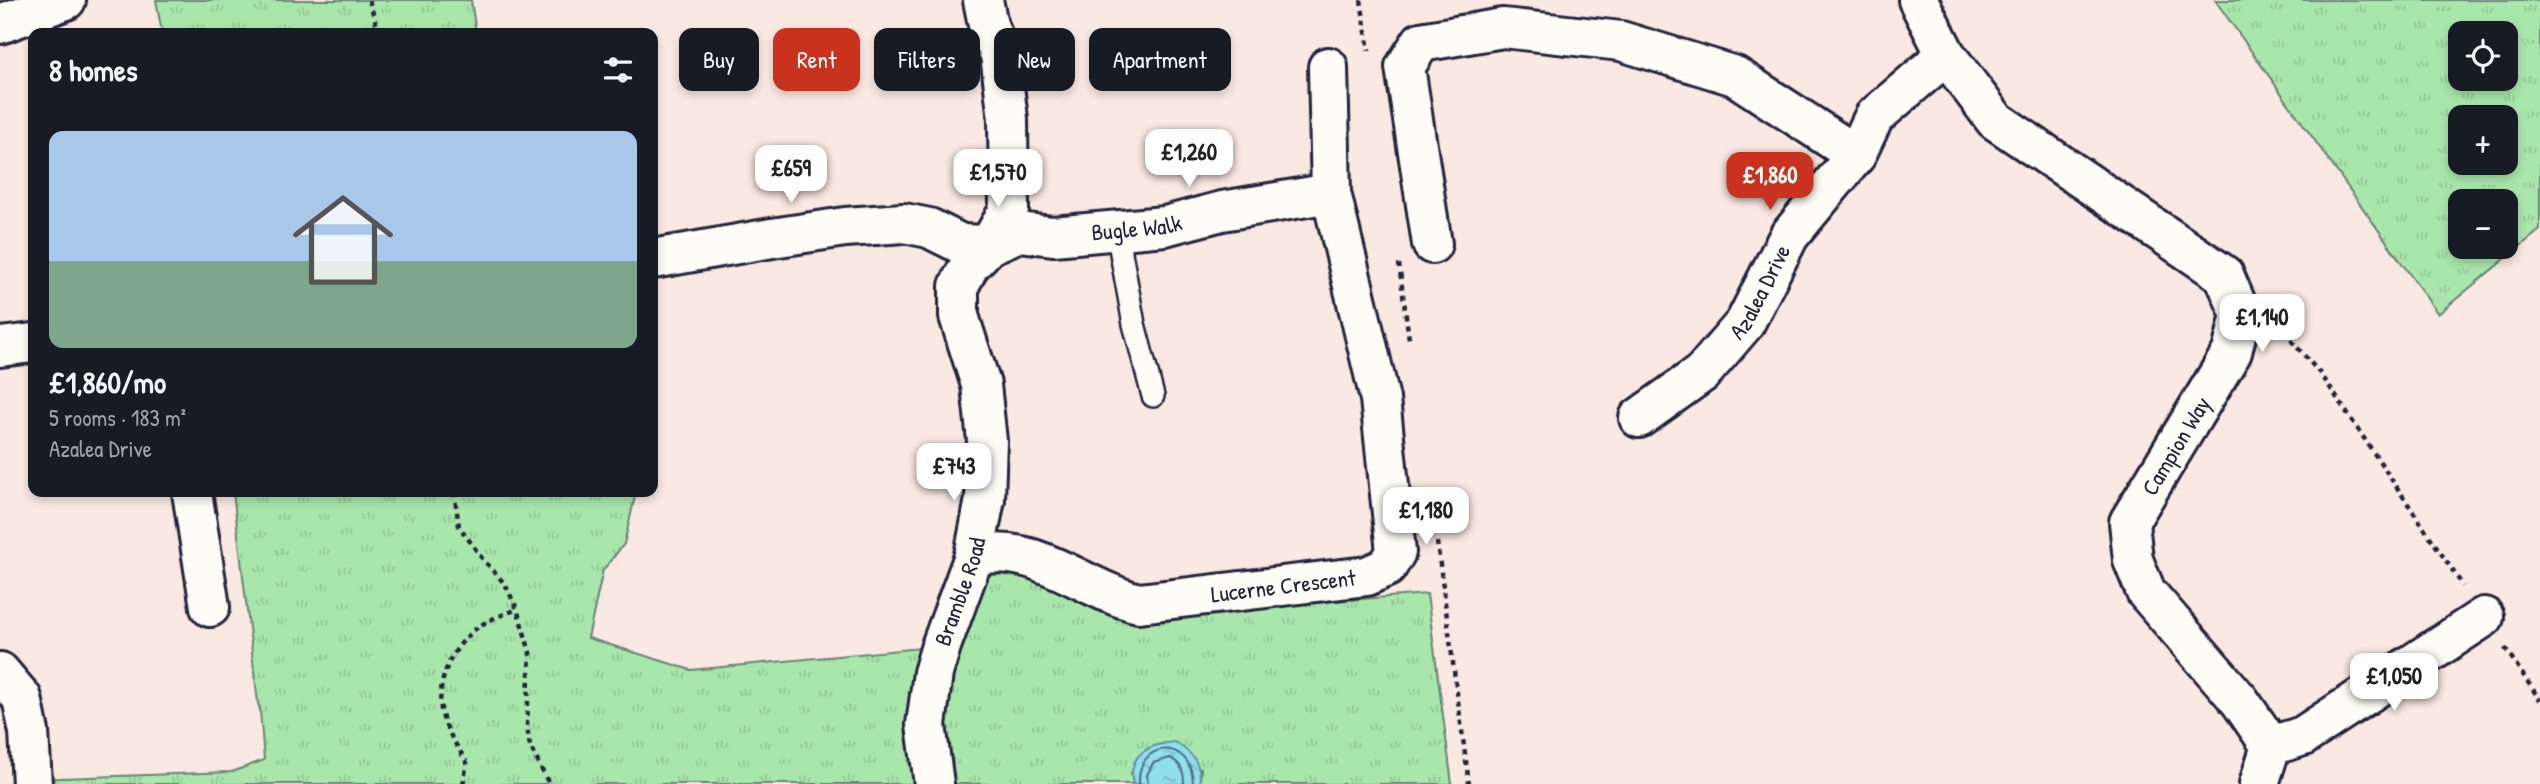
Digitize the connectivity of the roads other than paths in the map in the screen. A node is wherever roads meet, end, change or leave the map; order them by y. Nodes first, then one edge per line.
1 (66, 0) edge
2 (983, 0) edge
3 (1918, 0) edge
4 (0, 24) edge
5 (1946, 55) junction
6 (1328, 67) dead end
7 (1856, 155) junction
8 (1331, 193) junction
9 (1117, 231) junction
10 (1432, 244) dead end
11 (989, 245) junction
12 (658, 258) edge
13 (28, 344) edge
14 (0, 347) edge
15 (1153, 396) dead end
16 (1639, 418) dead end
17 (193, 497) edge
18 (974, 556) junction
19 (210, 607) dead end
20 (2484, 617) road end
21 (0, 672) edge
22 (2271, 746) junction
23 (32, 784) edge
24 (934, 784) edge
25 (2259, 784) edge

1 - 4 street
2 - 11 street, Bramble Road
3 - 5 street
5 - 7 street, Azalea Drive
5 - 22 street, Campion Way
6 - 8 street, Lucerne Crescent
7 - 10 street
7 - 16 street, Azalea Drive
8 - 9 street, Bugle Walk
8 - 18 street, Lucerne Crescent
9 - 11 street, Bugle Walk
9 - 15 lane
11 - 12 street, Bugle Walk
11 - 18 street, Bramble Road
13 - 14 street
17 - 19 street
18 - 24 street, Bramble Road
20 - 22 street
21 - 23 street
22 - 25 street

